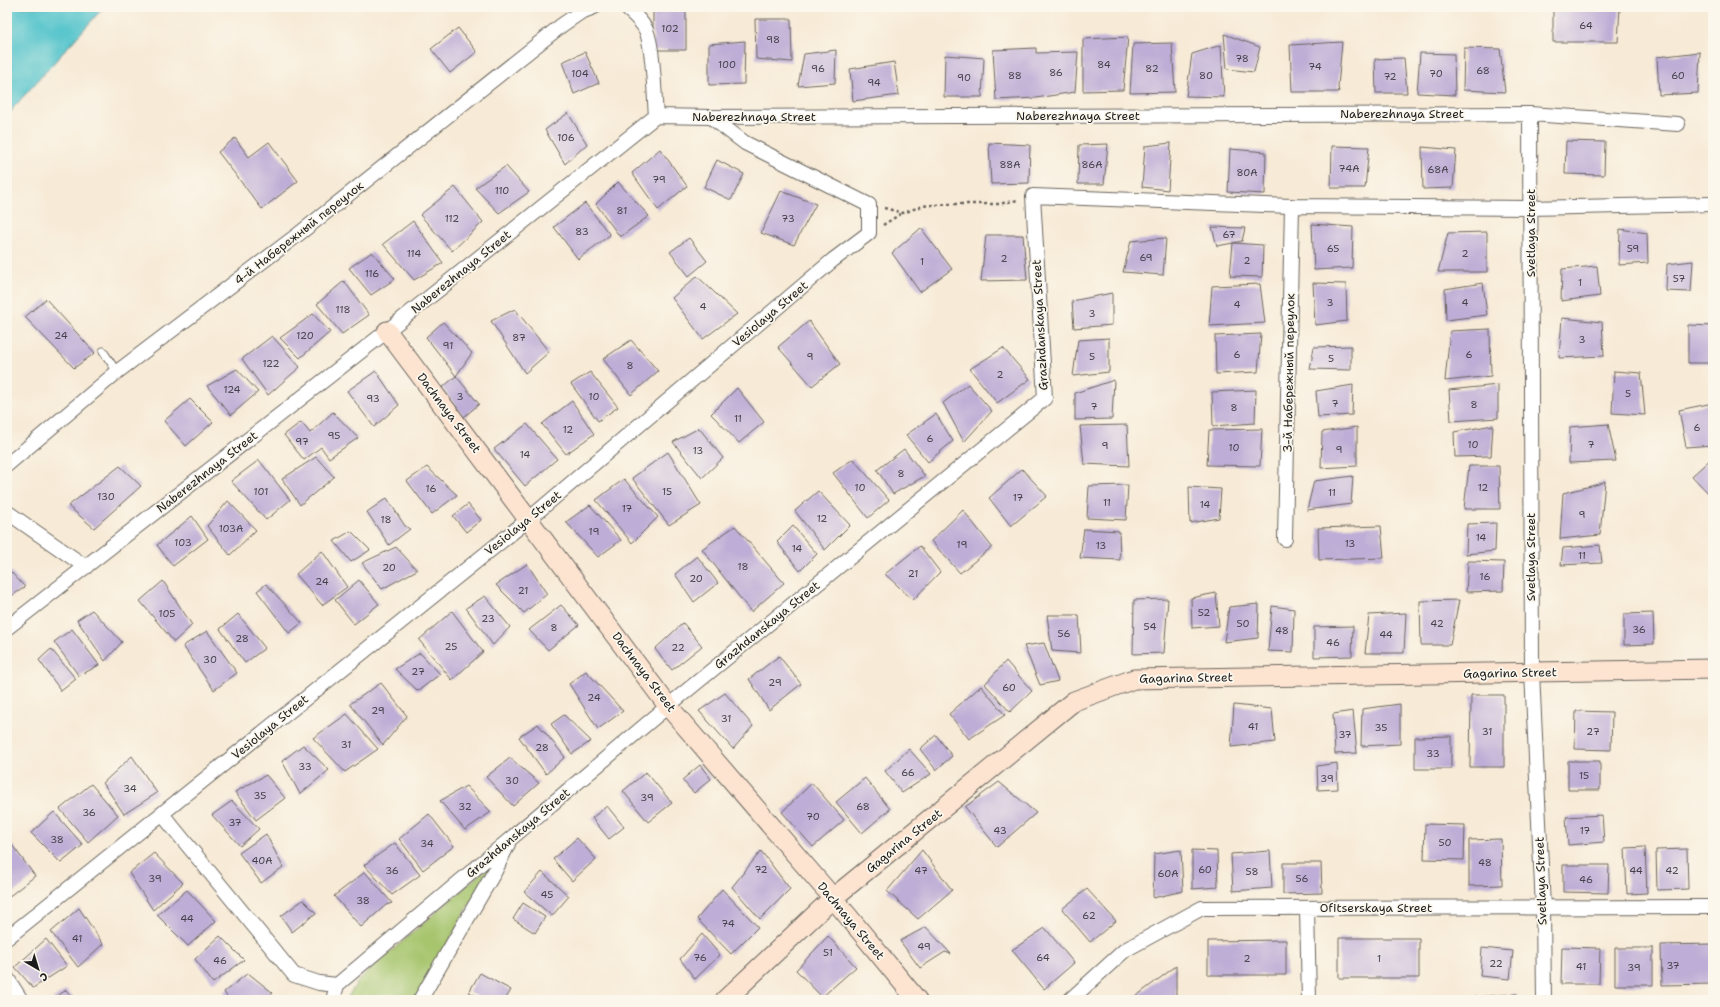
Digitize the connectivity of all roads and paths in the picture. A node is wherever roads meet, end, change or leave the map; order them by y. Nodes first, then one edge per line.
1 (594, 7) edge
2 (625, 7) edge
3 (1530, 114) junction
4 (656, 116) junction
5 (711, 117) junction
6 (1678, 124) dead end
7 (1033, 196) junction
8 (1713, 204) edge
9 (869, 205) junction
10 (1292, 206) junction
11 (1530, 208) junction
12 (903, 212) junction
13 (869, 233) junction
14 (387, 331) junction
15 (103, 351) dead end
16 (117, 372) junction
17 (7, 465) edge
18 (7, 512) edge
19 (529, 519) junction
20 (1285, 540) dead end
21 (86, 567) junction
22 (7, 628) edge
23 (1713, 669) edge
24 (1532, 672) junction
25 (668, 706) junction
26 (162, 814) junction
27 (511, 839) junction
28 (833, 898) junction
29 (1713, 907) edge
30 (1308, 908) junction
31 (1543, 908) junction
32 (7, 938) edge
33 (7, 978) edge
34 (337, 985) junction
35 (21, 1000) edge
36 (333, 1000) edge
37 (420, 1000) edge
38 (725, 1000) edge
39 (917, 1000) edge
40 (1070, 1000) edge
41 (1309, 1000) edge
42 (1544, 1000) edge

1 - 16 street, 4-й Набережный переулок
2 - 4 street
3 - 5 street, Naberezhnaya Street
3 - 6 street, Naberezhnaya Street
3 - 11 street, Svetlaya Street
4 - 5 street, Naberezhnaya Street
4 - 14 street, Naberezhnaya Street
5 - 9 street
7 - 10 street
7 - 12 path
7 - 25 street, Grazhdanskaya Street
8 - 11 street
9 - 12 path
9 - 13 street
10 - 11 street
10 - 20 street, 3-й Набережный переулок
11 - 24 street, Svetlaya Street
12 - 13 path
13 - 19 street, Vesiolaya Street
14 - 19 main road, Dachnaya Street
14 - 21 street, Naberezhnaya Street
15 - 16 lane
16 - 17 street, 4-й Набережный переулок
18 - 21 street
19 - 25 main road, Dachnaya Street
19 - 26 street, Vesiolaya Street
21 - 22 street, Naberezhnaya Street
23 - 24 main road, Gagarina Street
24 - 28 main road, Gagarina Street
24 - 31 street, Svetlaya Street
25 - 27 street, Grazhdanskaya Street
25 - 28 main road, Dachnaya Street
26 - 32 street, Vesiolaya Street
26 - 34 street
27 - 34 street, Grazhdanskaya Street
27 - 37 street
28 - 38 main road, Gagarina Street
28 - 39 main road, Dachnaya Street
29 - 31 street, Ofitserskaya Street
30 - 31 street, Ofitserskaya Street
30 - 40 street, Ofitserskaya Street
30 - 41 street
31 - 42 street, Svetlaya Street
33 - 35 street
34 - 36 street

